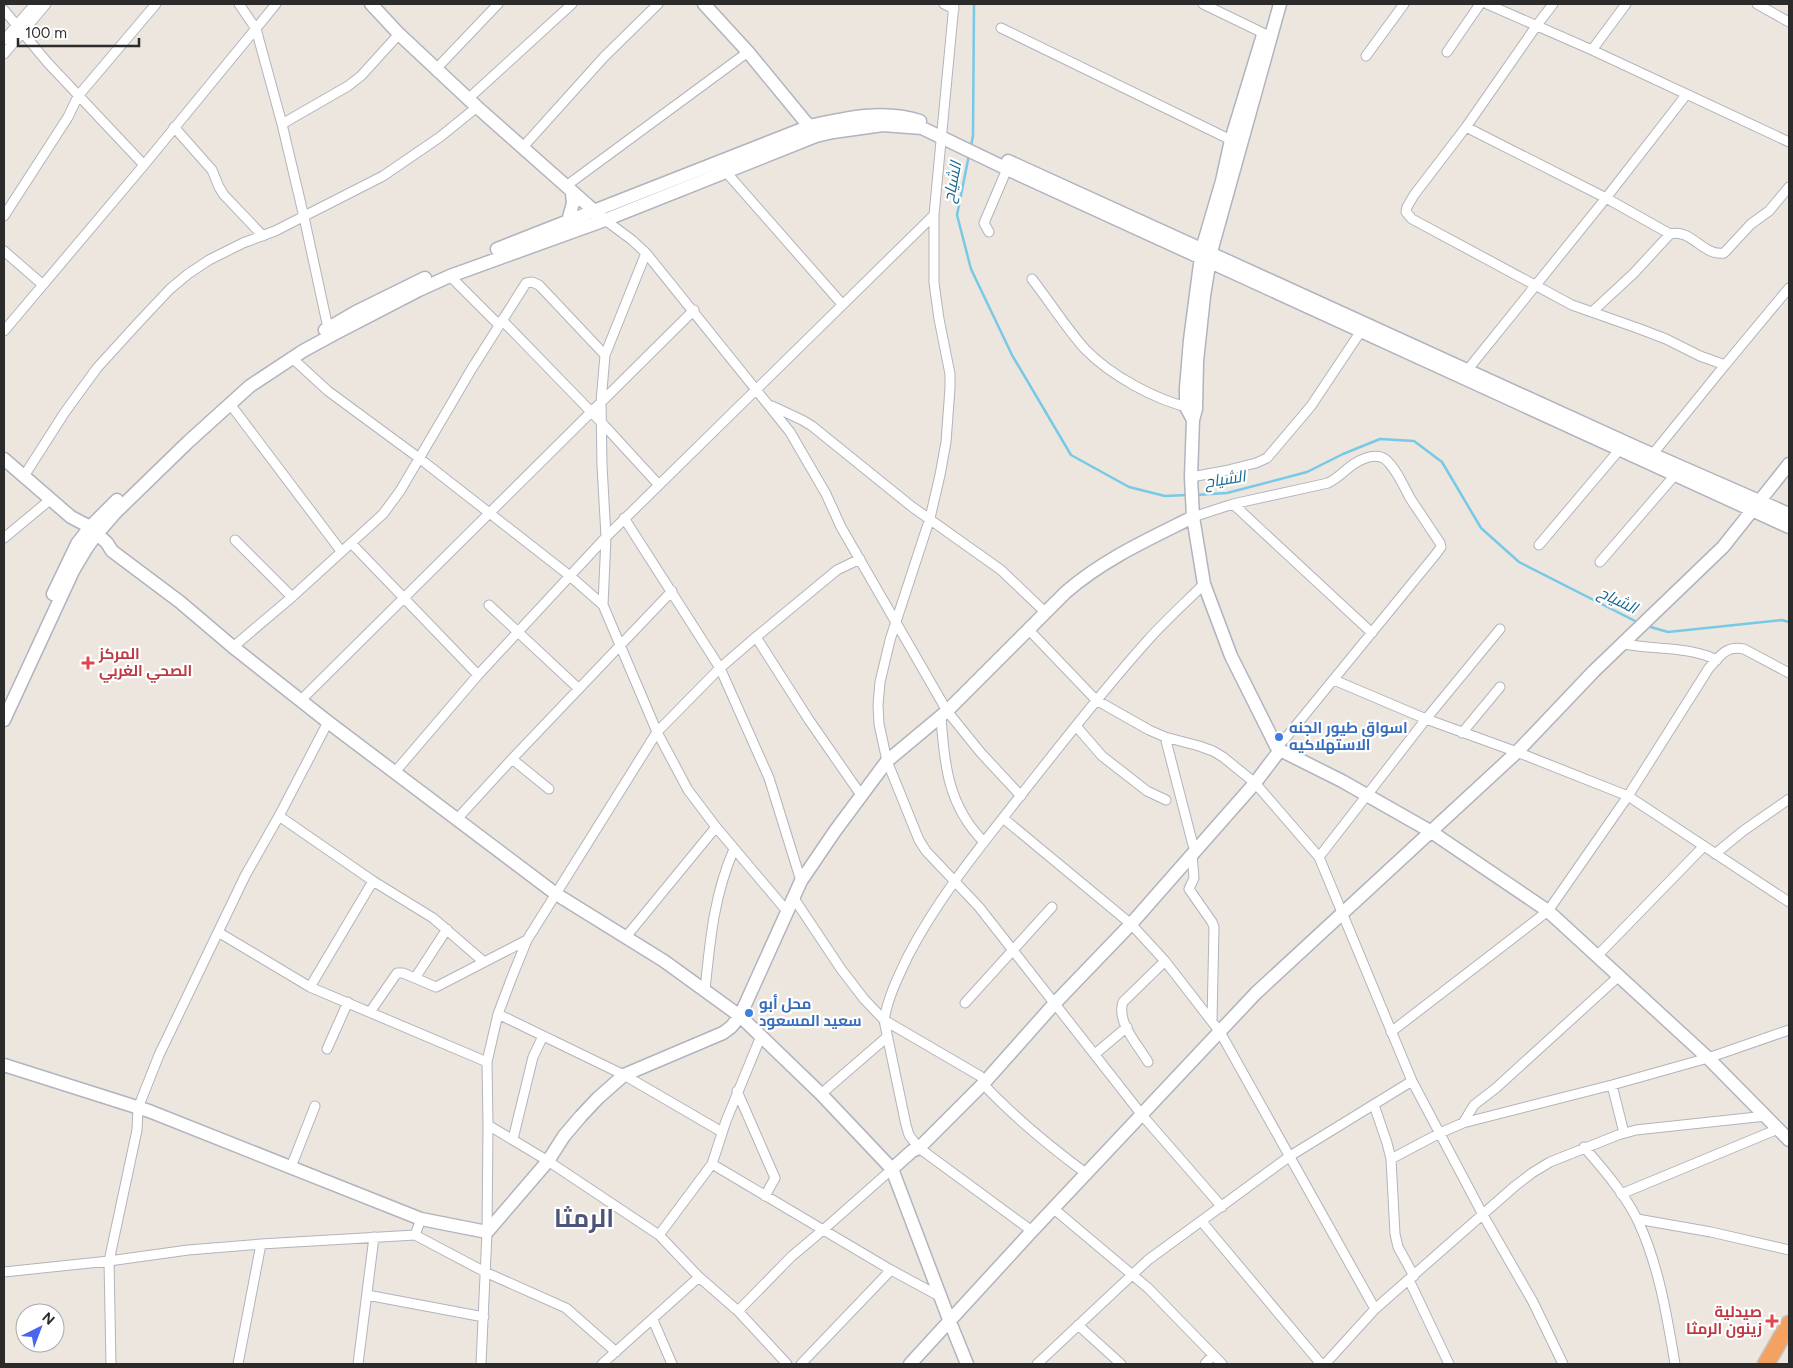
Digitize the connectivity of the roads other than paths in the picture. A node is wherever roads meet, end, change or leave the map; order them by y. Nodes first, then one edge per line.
1 (35, 4) edge
2 (46, 4) edge
3 (156, 4) edge
4 (239, 4) edge
5 (276, 4) edge
6 (498, 4) edge
7 (572, 4) edge
8 (658, 4) edge
9 (704, 4) edge
10 (944, 4) edge
11 (1203, 4) edge
12 (1271, 4) edge
13 (1280, 4) edge
14 (1404, 4) edge
15 (1480, 4) edge
16 (1487, 4) edge
17 (1554, 4) edge
18 (1626, 4) edge
19 (1757, 4) edge
20 (375, 5) edge
21 (954, 6) edge
22 (4, 10) edge
23 (1789, 22) edge
24 (1537, 25) junction
25 (19, 28) junction
26 (1001, 28) dead end
27 (256, 29) junction
28 (1264, 33) junction
29 (399, 34) junction
30 (4, 40) edge
31 (1592, 50) junction
32 (748, 52) junction
33 (1447, 52) dead end
34 (4, 54) edge
35 (1366, 56) dead end
36 (436, 68) junction
37 (1686, 95) junction
38 (78, 96) junction
39 (473, 102) junction
40 (282, 124) junction
41 (174, 127) junction
42 (1466, 127) junction
43 (813, 131) junction
44 (942, 133) junction
45 (1232, 140) junction
46 (1789, 142) edge
47 (523, 148) junction
48 (978, 152) junction
49 (144, 165) junction
50 (1007, 169) junction
51 (726, 172) junction
52 (1789, 187) edge
53 (569, 190) junction
54 (1606, 198) junction
55 (595, 212) junction
56 (934, 215) junction
57 (4, 216) edge
58 (304, 217) junction
59 (605, 220) junction
60 (568, 221) junction
61 (989, 232) dead end
62 (1670, 234) junction
63 (264, 236) junction
64 (4, 251) edge
65 (646, 254) junction
66 (1206, 255) junction
67 (450, 276) junction
68 (1032, 279) dead end
69 (42, 284) junction
70 (1536, 285) junction
71 (1789, 288) edge
72 (842, 304) junction
73 (694, 310) junction
74 (1592, 312) junction
75 (500, 323) junction
76 (328, 328) junction
77 (4, 330) edge
78 (1361, 331) junction
79 (605, 355) junction
80 (292, 358) junction
81 (1725, 365) junction
82 (1465, 374) junction
83 (756, 390) junction
84 (601, 402) junction
85 (770, 406) junction
86 (222, 408) junction
87 (591, 412) junction
88 (1192, 412) junction
89 (602, 423) junction
90 (1620, 450) junction
91 (1652, 455) junction
92 (419, 458) junction
93 (4, 459) edge
94 (1789, 464) edge
95 (1675, 475) junction
96 (24, 476) junction
97 (1192, 480) junction
98 (658, 484) junction
99 (51, 499) junction
100 (1233, 504) junction
101 (1756, 506) junction
102 (1193, 512) junction
103 (489, 513) junction
104 (1789, 514) edge
105 (624, 518) junction
106 (930, 518) junction
107 (1789, 527) edge
108 (91, 534) junction
109 (606, 537) junction
110 (4, 538) edge
111 (235, 540) dead end
112 (350, 543) junction
113 (1539, 545) dead end
114 (341, 551) junction
115 (860, 559) junction
116 (1600, 562) dead end
117 (570, 576) junction
118 (1204, 584) junction
119 (672, 591) junction
120 (292, 597) junction
121 (402, 598) junction
122 (489, 605) dead end
123 (602, 605) junction
124 (1046, 613) junction
125 (895, 621) junction
126 (1500, 629) dead end
127 (1029, 630) junction
128 (518, 633) junction
129 (1372, 633) junction
130 (756, 637) junction
131 (621, 644) junction
132 (1624, 644) junction
133 (233, 647) junction
134 (1717, 660) junction
135 (720, 668) junction
136 (1789, 673) edge
137 (478, 675) junction
138 (1334, 680) junction
139 (1500, 687) dead end
140 (579, 690) junction
141 (4, 700) edge
142 (301, 700) junction
143 (1096, 700) junction
144 (944, 714) junction
145 (1426, 719) junction
146 (4, 720) edge
147 (328, 722) junction
148 (1076, 726) junction
149 (657, 732) junction
150 (1462, 733) junction
151 (1165, 737) junction
152 (1280, 745) junction
153 (1517, 752) junction
154 (512, 759) junction
155 (887, 760) junction
156 (395, 772) junction
157 (1252, 781) junction
158 (549, 789) dead end
159 (861, 795) junction
160 (1368, 795) junction
161 (1021, 796) junction
162 (1628, 796) junction
163 (1166, 800) dead end
164 (1789, 800) edge
165 (279, 816) junction
166 (1003, 818) junction
167 (457, 819) junction
168 (716, 827) junction
169 (1430, 831) junction
170 (984, 842) junction
171 (1703, 847) junction
172 (734, 848) junction
173 (1193, 850) junction
174 (1715, 854) junction
175 (1319, 857) junction
176 (955, 880) junction
177 (373, 881) junction
178 (801, 881) junction
179 (556, 894) junction
180 (793, 896) junction
181 (1789, 902) edge
182 (1052, 907) dead end
183 (786, 910) junction
184 (1548, 911) junction
185 (1343, 913) junction
186 (1128, 921) junction
187 (447, 929) junction
188 (218, 932) junction
189 (625, 938) junction
190 (527, 940) junction
191 (1013, 951) junction
192 (1598, 955) junction
193 (1165, 961) junction
194 (484, 962) junction
195 (1619, 976) junction
196 (415, 978) junction
197 (310, 987) junction
198 (705, 990) junction
199 (1053, 1000) junction
200 (348, 1002) junction
201 (965, 1003) dead end
202 (370, 1012) junction
203 (498, 1014) junction
204 (740, 1016) junction
205 (884, 1020) junction
206 (1216, 1026) junction
207 (1126, 1028) junction
208 (1789, 1030) edge
209 (1391, 1032) junction
210 (543, 1036) junction
211 (761, 1036) junction
212 (888, 1037) junction
213 (327, 1049) dead end
214 (1095, 1054) junction
215 (1708, 1058) junction
216 (487, 1062) junction
217 (1148, 1062) dead end
218 (4, 1064) edge
219 (624, 1075) junction
220 (981, 1080) junction
221 (1412, 1081) junction
222 (1612, 1085) junction
223 (737, 1091) junction
224 (821, 1094) junction
225 (1374, 1105) junction
226 (315, 1106) dead end
227 (138, 1108) junction
228 (1142, 1115) junction
229 (1766, 1116) junction
230 (1463, 1123) junction
231 (488, 1125) junction
232 (1778, 1128) junction
233 (722, 1132) junction
234 (1440, 1133) junction
235 (1624, 1133) junction
236 (513, 1138) junction
237 (1789, 1140) edge
238 (1584, 1147) junction
239 (916, 1148) junction
240 (1290, 1156) junction
241 (1391, 1160) junction
242 (548, 1161) junction
243 (712, 1164) junction
244 (291, 1167) junction
245 (892, 1169) junction
246 (1087, 1174) junction
247 (1621, 1194) junction
248 (765, 1196) junction
249 (1222, 1207) junction
250 (1054, 1209) junction
251 (1483, 1215) junction
252 (421, 1219) junction
253 (1637, 1219) junction
254 (1202, 1222) junction
255 (823, 1230) junction
256 (1032, 1231) junction
257 (487, 1232) junction
258 (415, 1235) junction
259 (659, 1235) junction
260 (374, 1237) junction
261 (261, 1244) junction
262 (1789, 1250) edge
263 (109, 1261) junction
264 (891, 1270) junction
265 (4, 1272) edge
266 (485, 1272) junction
267 (1132, 1274) junction
268 (699, 1277) junction
269 (1411, 1278) junction
270 (367, 1295) junction
271 (942, 1298) junction
272 (1375, 1309) junction
273 (738, 1311) junction
274 (484, 1317) junction
275 (653, 1320) junction
276 (950, 1322) junction
277 (1789, 1324) edge
278 (1078, 1325) junction
279 (1789, 1345) edge
280 (616, 1352) junction
281 (1213, 1355) junction
282 (111, 1364) edge
283 (238, 1364) edge
284 (358, 1364) edge
285 (481, 1364) edge
286 (602, 1364) edge
287 (672, 1364) edge
288 (787, 1364) edge
289 (801, 1364) edge
290 (910, 1364) edge
291 (967, 1364) edge
292 (1037, 1364) edge
293 (1121, 1364) edge
294 (1205, 1364) edge
295 (1222, 1364) edge
296 (1323, 1364) edge
297 (1449, 1364) edge
298 (1563, 1364) edge
299 (1675, 1364) edge
300 (1766, 1364) edge
301 (1778, 1364) edge

1 - 25 street
2 - 25 street
3 - 38 street
4 - 27 street
5 - 27 street
6 - 36 street
7 - 39 street
8 - 47 street
9 - 32 main road
10 - 21 street
11 - 28 street
12 - 28 main road
13 - 66 main road
14 - 35 street
15 - 33 street
16 - 24 street
17 - 24 street
18 - 31 street
19 - 23 street
20 - 29 main road
21 - 44 street
22 - 25 street
24 - 31 street
24 - 42 street
25 - 30 street
25 - 34 street
25 - 38 street
26 - 45 street
27 - 40 street
27 - 41 street
28 - 45 main road
29 - 36 main road
29 - 40 street
31 - 37 street
32 - 43 main road
32 - 53 street
36 - 39 main road
37 - 46 street
37 - 54 street
38 - 49 street
38 - 57 street
39 - 47 main road
39 - 58 street
40 - 58 street
41 - 49 street
41 - 63 street
42 - 54 street
42 - 70 street
43 - 44 main road
43 - 51 main road
43 - 55 main road
44 - 48 main road
44 - 56 street
45 - 66 main road
47 - 53 main road
48 - 50 main road
48 - 66 main road
49 - 69 street
50 - 61 street
50 - 66 main road
51 - 59 main road
51 - 72 street
52 - 62 street
53 - 55 main road
53 - 60 main road
54 - 62 street
54 - 70 street
55 - 59 main road
55 - 60 main road
56 - 72 street
56 - 106 street
58 - 63 street
58 - 76 street
59 - 65 street
59 - 67 main road
60 - 76 main road
62 - 74 street
63 - 96 street
64 - 69 street
65 - 73 street
65 - 79 street
66 - 78 main road
66 - 82 main road
66 - 88 main road
67 - 75 street
67 - 80 main road
68 - 88 street
69 - 77 street
70 - 74 street
70 - 82 street
71 - 81 street
72 - 83 street
73 - 83 street
73 - 84 street
74 - 81 street
75 - 79 street
75 - 87 street
75 - 92 street
76 - 86 main road
78 - 82 main road
78 - 97 street
79 - 84 street
80 - 86 main road
80 - 92 street
81 - 91 street
82 - 90 main road
82 - 91 main road
83 - 85 street
83 - 98 street
84 - 87 street
84 - 89 street
85 - 106 street
85 - 115 street
86 - 108 main road
86 - 114 street
87 - 89 street
87 - 103 street
88 - 97 main road
89 - 98 street
89 - 109 street
90 - 95 main road
90 - 113 street
91 - 101 main road
92 - 103 street
92 - 112 street
93 - 96 main road
94 - 101 main road
95 - 101 main road
95 - 116 street
96 - 99 main road
97 - 102 main road
98 - 105 street
99 - 108 main road
99 - 110 street
100 - 102 street
100 - 129 street
100 - 129 street
101 - 104 main road
101 - 107 main road
101 - 132 main road
102 - 118 main road
102 - 124 main road
103 - 117 street
103 - 121 street
105 - 109 street
105 - 119 street
106 - 124 street
106 - 125 street
108 - 133 main road
108 - 141 main road
108 - 146 main road
109 - 117 street
109 - 123 street
111 - 120 street
112 - 114 street
112 - 121 street
114 - 120 street
115 - 125 street
115 - 130 street
117 - 123 street
117 - 128 street
118 - 143 street
118 - 152 main road
119 - 131 street
119 - 135 street
120 - 133 street
121 - 137 street
121 - 142 street
122 - 128 street
123 - 131 street
124 - 127 main road
125 - 144 street
125 - 155 street
126 - 145 street
127 - 143 street
127 - 144 main road
128 - 137 street
128 - 140 street
129 - 138 street
130 - 135 street
130 - 159 street
131 - 140 street
131 - 149 street
132 - 134 street
132 - 153 main road
133 - 142 main road
134 - 136 street
134 - 162 street
135 - 149 street
135 - 178 street
137 - 156 street
138 - 145 street
138 - 152 street
139 - 150 street
140 - 154 street
142 - 147 main road
143 - 148 street
143 - 151 street
144 - 155 main road
144 - 161 street
144 - 170 street
145 - 150 street
145 - 160 street
147 - 156 main road
147 - 165 street
148 - 161 street
148 - 163 street
149 - 168 street
149 - 179 street
150 - 153 street
151 - 157 street
151 - 173 street
152 - 157 main road
152 - 160 main road
153 - 162 street
153 - 169 main road
154 - 158 street
154 - 167 street
155 - 159 main road
155 - 176 street
156 - 167 main road
157 - 173 main road
157 - 175 street
159 - 178 main road
160 - 169 main road
160 - 175 street
161 - 166 street
162 - 171 street
162 - 184 street
164 - 174 street
165 - 177 street
165 - 188 street
166 - 170 street
166 - 186 street
167 - 179 main road
168 - 172 street
168 - 189 street
169 - 184 main road
169 - 185 main road
170 - 176 street
171 - 174 street
171 - 192 street
172 - 183 street
172 - 198 street
173 - 186 main road
173 - 206 street
174 - 181 street
175 - 185 street
176 - 191 street
176 - 205 street
177 - 187 street
177 - 197 street
178 - 180 main road
179 - 189 main road
179 - 190 street
180 - 183 main road
180 - 205 street
182 - 191 street
183 - 204 main road
184 - 192 main road
184 - 209 street
185 - 206 main road
185 - 209 street
186 - 193 street
186 - 199 main road
187 - 194 street
187 - 196 street
188 - 197 street
188 - 227 street
189 - 198 main road
190 - 194 street
190 - 203 street
191 - 199 street
191 - 201 street
192 - 195 main road
193 - 206 street
193 - 207 street
194 - 196 street
195 - 215 main road
195 - 230 street
196 - 202 street
197 - 200 street
198 - 204 main road
199 - 214 street
199 - 220 main road
200 - 202 street
200 - 213 street
202 - 216 street
203 - 210 street
203 - 216 street
204 - 211 main road
204 - 219 main road
205 - 212 street
205 - 220 street
206 - 228 main road
206 - 240 street
207 - 214 street
207 - 217 street
208 - 215 street
209 - 221 street
210 - 219 street
210 - 236 street
211 - 223 street
211 - 224 main road
212 - 224 street
212 - 239 street
214 - 228 street
215 - 222 street
215 - 229 main road
216 - 231 street
218 - 227 main road
219 - 233 street
219 - 242 main road
220 - 239 main road
220 - 246 street
221 - 225 street
221 - 234 street
222 - 230 street
222 - 235 street
223 - 233 street
223 - 248 street
224 - 245 main road
225 - 240 street
225 - 241 street
226 - 244 street
227 - 244 main road
227 - 263 street
228 - 246 main road
228 - 249 street
229 - 232 main road
229 - 235 street
230 - 234 street
231 - 236 street
231 - 257 street
232 - 237 main road
232 - 247 street
233 - 243 street
234 - 241 street
234 - 251 street
235 - 238 street
236 - 242 street
238 - 247 street
238 - 251 street
239 - 245 main road
239 - 256 street
240 - 249 street
240 - 272 street
241 - 269 street
242 - 257 main road
242 - 259 street
243 - 248 street
243 - 259 street
244 - 252 main road
245 - 255 street
245 - 271 main road
246 - 250 main road
247 - 253 street
248 - 255 street
249 - 254 street
250 - 256 main road
250 - 267 street
251 - 269 street
251 - 298 street
252 - 257 main road
252 - 258 street
253 - 262 street
253 - 299 street
254 - 267 street
254 - 296 street
255 - 264 street
255 - 273 street
256 - 276 main road
257 - 266 street
258 - 260 street
258 - 266 street
259 - 268 street
260 - 261 street
260 - 270 street
261 - 263 street
261 - 283 street
263 - 265 street
263 - 282 street
264 - 271 street
264 - 289 street
266 - 274 street
266 - 280 street
267 - 278 street
267 - 281 street
268 - 273 street
268 - 275 street
269 - 272 street
269 - 297 street
270 - 274 street
270 - 284 street
271 - 276 main road
272 - 296 street
273 - 288 street
274 - 285 street
275 - 280 street
275 - 287 street
276 - 290 main road
276 - 291 main road
277 - 300 highway
278 - 292 street
278 - 293 street
279 - 301 highway
280 - 286 street
281 - 294 street
281 - 295 street

